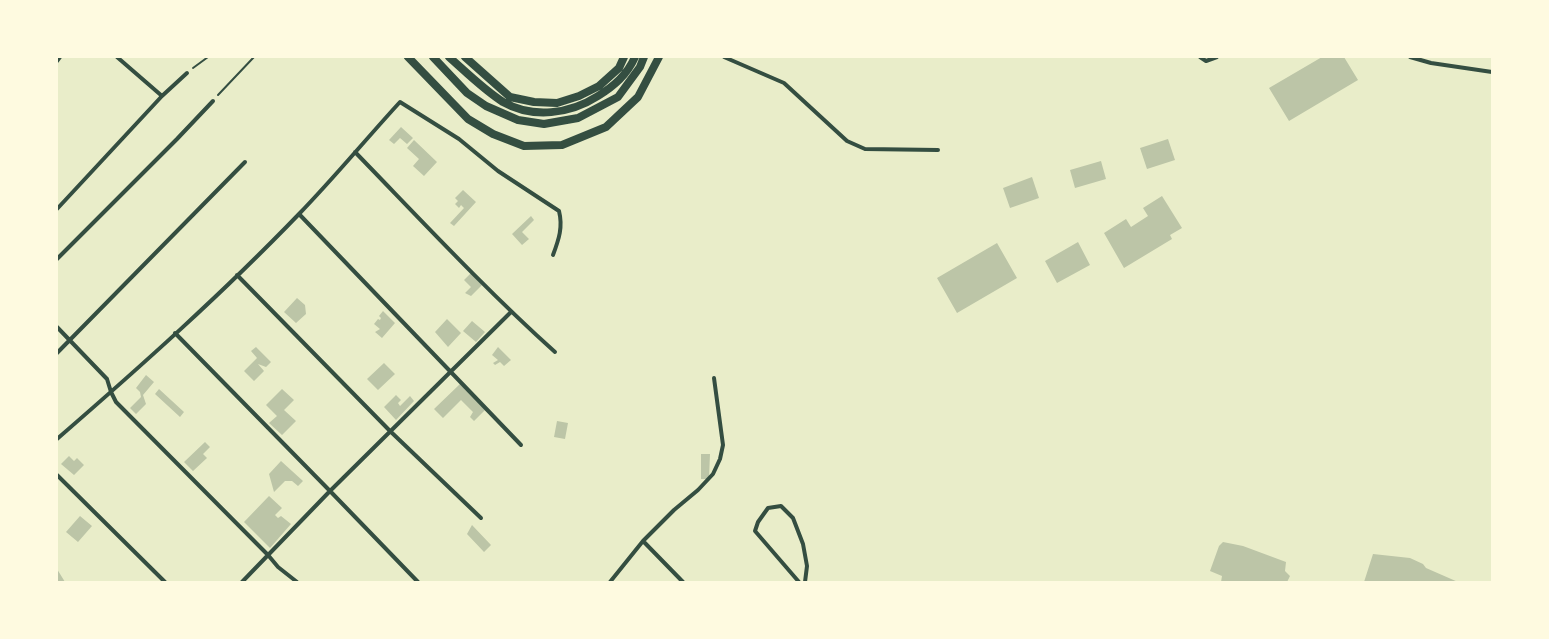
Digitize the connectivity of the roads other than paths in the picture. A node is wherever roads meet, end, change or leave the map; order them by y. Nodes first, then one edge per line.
1 (60, 57) edge
2 (117, 57) edge
3 (408, 57) edge
4 (433, 57) edge
5 (449, 57) edge
6 (464, 57) edge
7 (624, 57) edge
8 (635, 57) edge
9 (644, 57) edge
10 (659, 57) edge
11 (724, 57) edge
12 (1200, 57) edge
13 (1217, 57) edge
14 (1410, 57) edge
15 (57, 61) edge
16 (187, 72) road end
17 (1492, 72) edge
18 (162, 96) junction
19 (213, 101) road end
20 (938, 150) dead end
21 (355, 152) junction
22 (245, 162) dead end
23 (57, 209) edge
24 (299, 214) junction
25 (553, 255) dead end
26 (57, 259) edge
27 (237, 275) junction
28 (511, 312) junction
29 (57, 327) edge
30 (175, 333) junction
31 (70, 340) junction
32 (555, 352) dead end
33 (57, 353) edge
34 (451, 371) junction
35 (714, 378) dead end
36 (111, 392) junction
37 (390, 431) junction
38 (57, 438) edge
39 (521, 445) dead end
40 (57, 475) edge
41 (330, 491) junction
42 (481, 518) dead end
43 (643, 541) junction
44 (268, 555) junction
45 (165, 582) edge
46 (242, 582) edge
47 (298, 582) edge
48 (418, 582) edge
49 (610, 582) edge
50 (683, 582) edge
51 (799, 582) edge
52 (805, 582) edge

1 - 15 street
2 - 18 street
3 - 10 main road
4 - 9 main road
5 - 8 main road
6 - 7 main road
11 - 20 street
12 - 13 street
14 - 17 street
16 - 18 street
18 - 23 street
19 - 26 street
21 - 24 street
21 - 25 street
21 - 28 street
22 - 31 street
24 - 27 street
24 - 34 street
27 - 30 street
27 - 37 street
28 - 32 street
28 - 34 street
29 - 31 street
30 - 36 street
30 - 41 street
31 - 33 street
31 - 36 street
34 - 37 street
34 - 39 street
35 - 43 street
36 - 38 street
36 - 44 street
37 - 41 street
37 - 42 street
40 - 45 street
41 - 44 street
41 - 48 street
43 - 49 street
43 - 50 street
44 - 46 street
44 - 47 street
51 - 52 street

